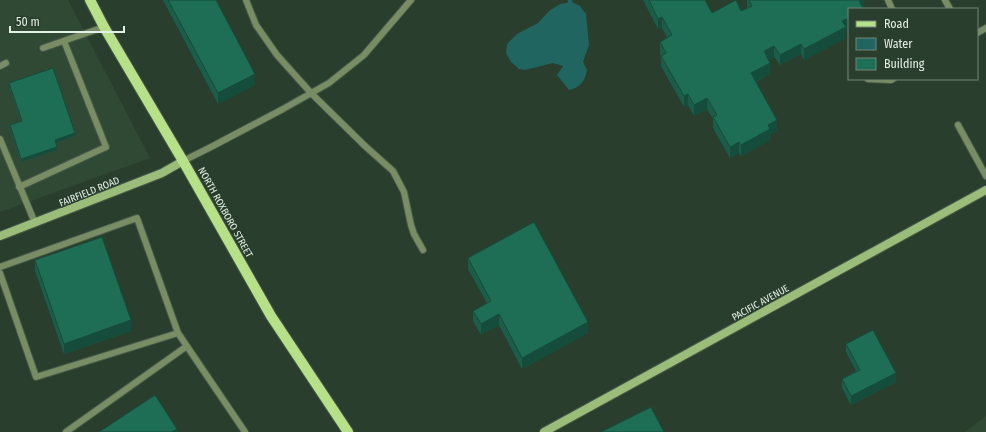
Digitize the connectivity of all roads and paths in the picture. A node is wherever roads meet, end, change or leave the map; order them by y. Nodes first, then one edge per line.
1 (90, 0) edge
2 (246, 0) edge
3 (411, 0) edge
4 (104, 27) junction
5 (64, 41) junction
6 (43, 48) dead end
7 (311, 93) junction
8 (958, 125) dead end
9 (0, 139) edge
10 (183, 161) junction
11 (986, 176) edge
12 (19, 187) junction
13 (986, 190) edge
14 (35, 223) junction
15 (0, 236) edge
16 (423, 250) dead end
17 (0, 267) edge
18 (0, 273) edge
19 (178, 333) junction
20 (187, 346) junction
21 (66, 432) edge
22 (245, 432) edge
23 (348, 432) edge
24 (544, 432) edge

1 - 4 main road, NORTH ROXBORO STREET
2 - 7 lane
3 - 7 lane
4 - 5 lane
4 - 10 main road, NORTH ROXBORO STREET
5 - 6 lane
5 - 12 lane
7 - 10 lane
7 - 16 lane
8 - 11 lane
9 - 12 lane
10 - 14 street, FAIRFIELD ROAD
10 - 23 main road, NORTH ROXBORO STREET
12 - 14 lane
13 - 24 street, PACIFIC AVENUE
14 - 15 street, FAIRFIELD ROAD
17 - 19 lane
18 - 19 lane
19 - 20 lane
20 - 21 lane
20 - 22 lane

